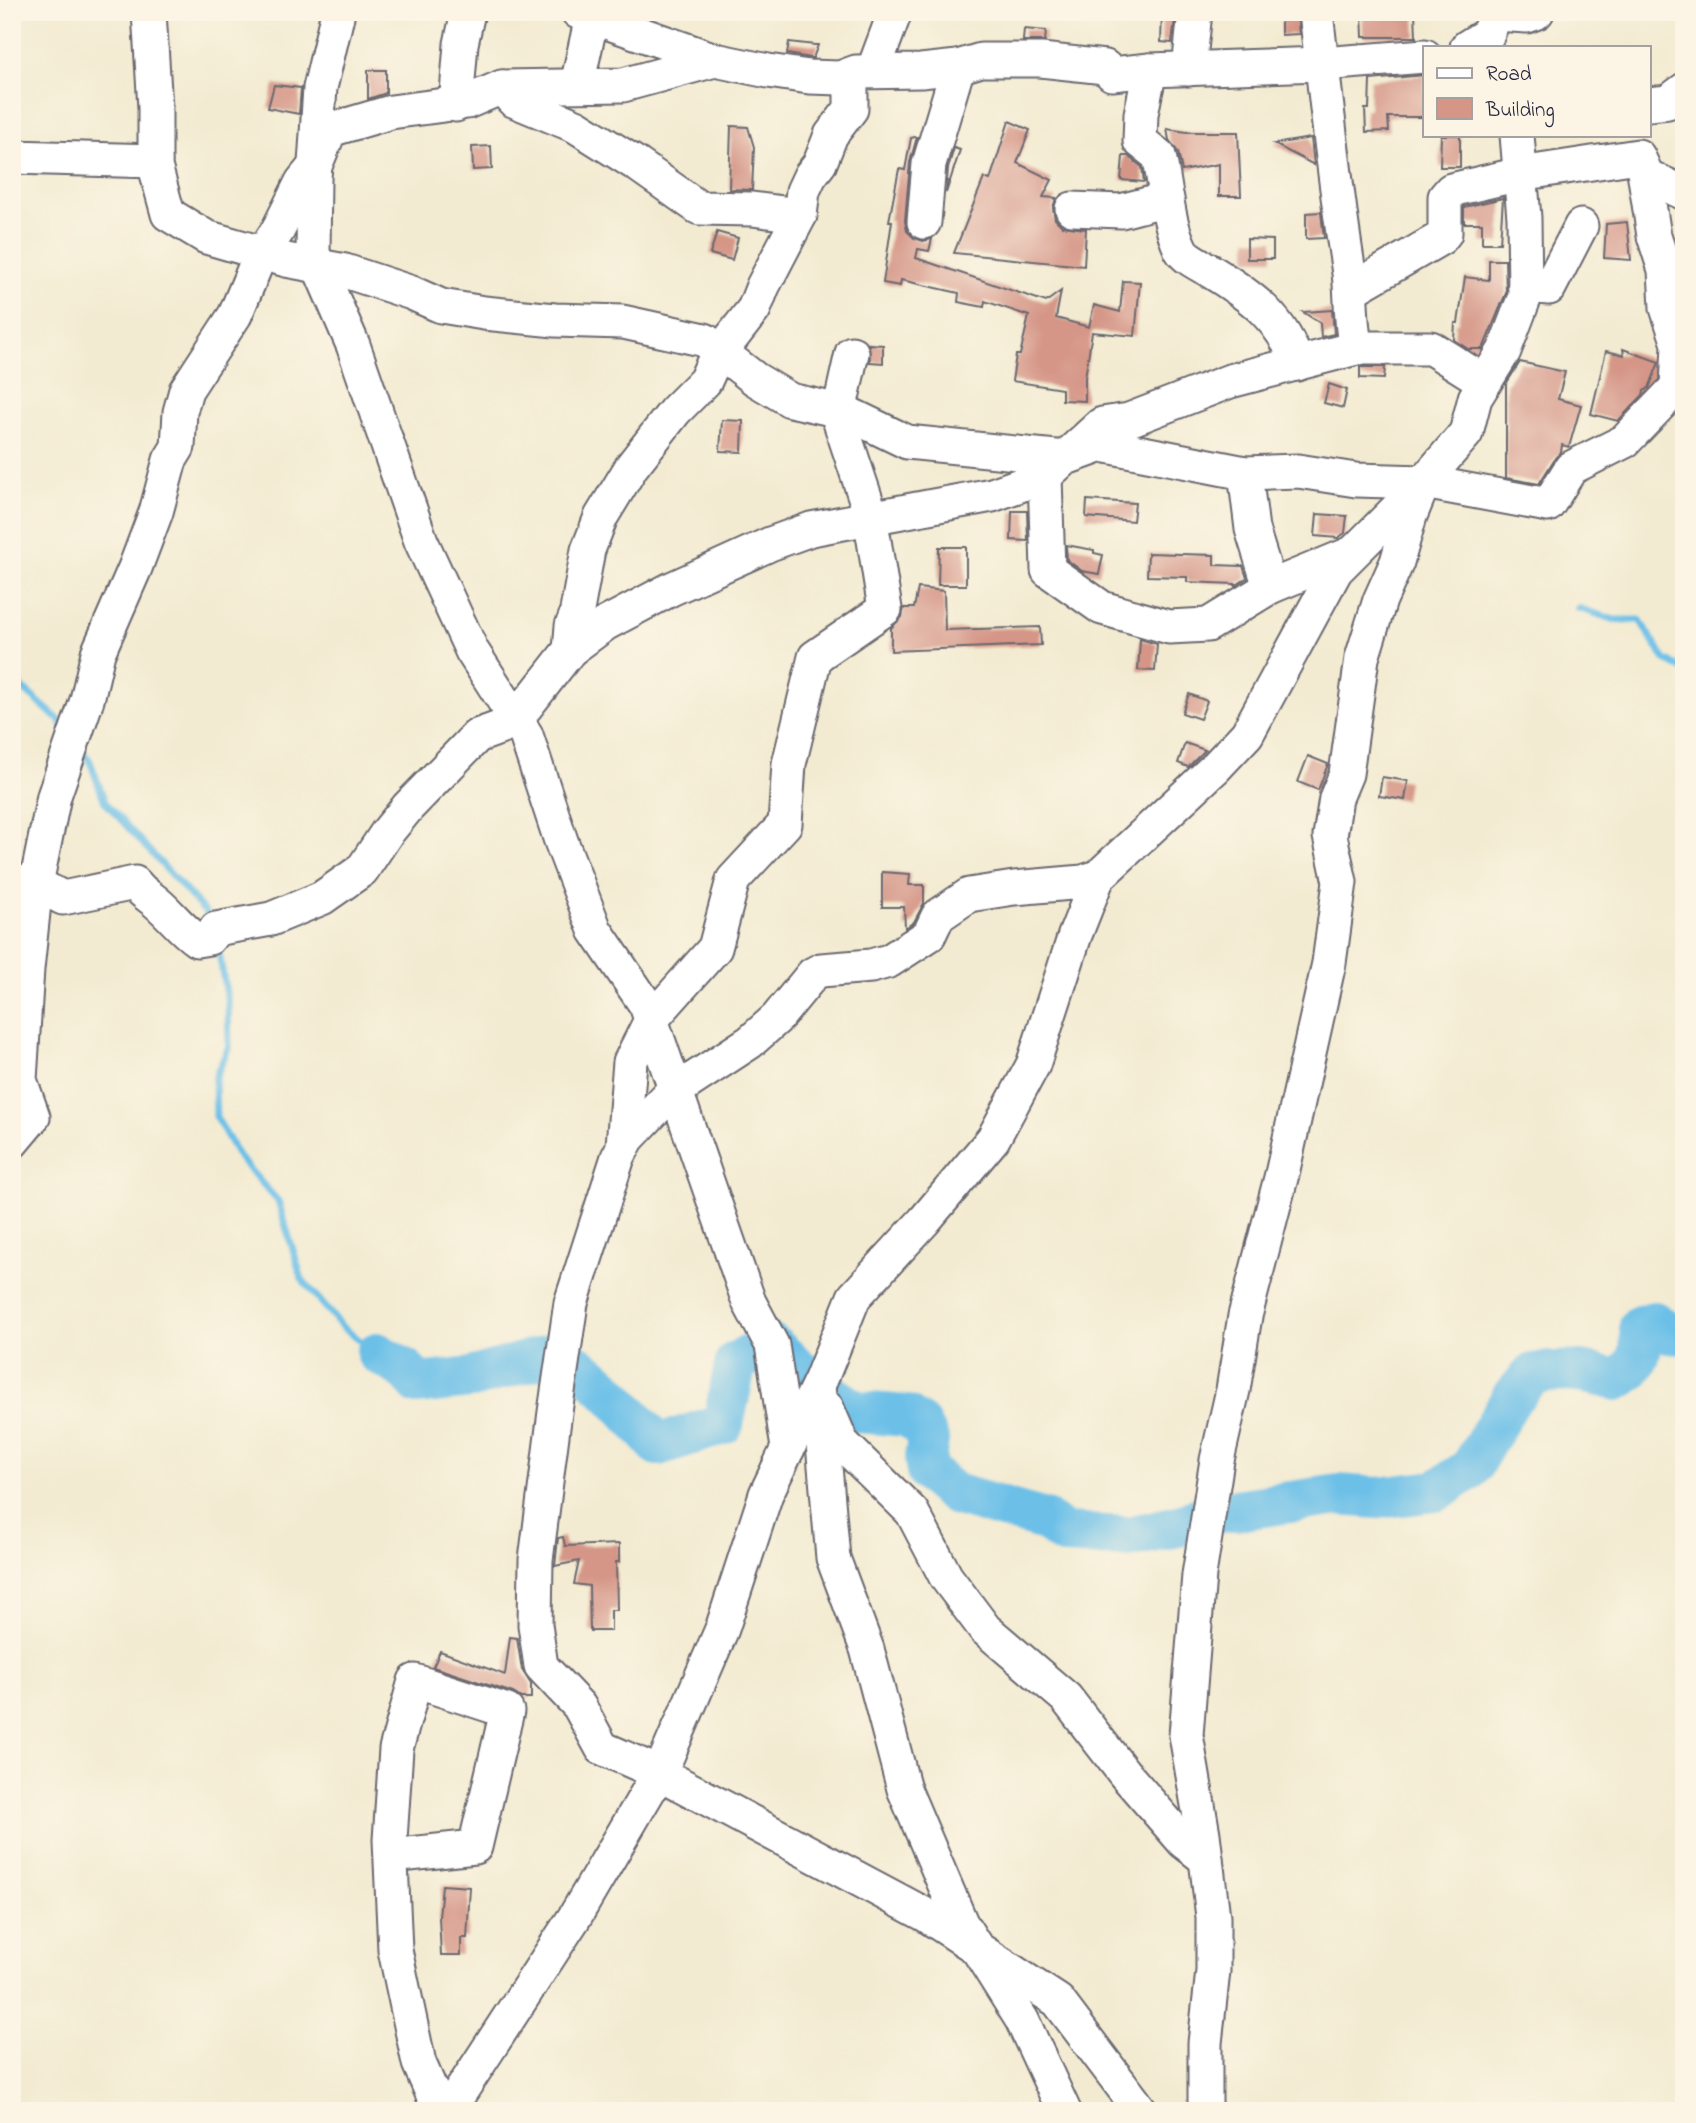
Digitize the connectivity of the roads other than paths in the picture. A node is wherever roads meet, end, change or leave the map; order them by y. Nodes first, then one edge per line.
1 (149, 12) edge
2 (338, 12) edge
3 (468, 12) edge
4 (895, 12) edge
5 (1195, 12) edge
6 (1316, 12) edge
7 (1537, 12) edge
8 (587, 14) edge
9 (1489, 34) edge
10 (1423, 56) edge
11 (715, 60) junction
12 (1322, 64) junction
13 (958, 67) junction
14 (1189, 69) junction
15 (1150, 70) junction
16 (862, 73) junction
17 (577, 85) junction
18 (502, 87) junction
19 (456, 105) junction
20 (1517, 136) edge
21 (1639, 154) edge
22 (12, 156) edge
23 (155, 161) junction
24 (315, 166) junction
25 (1520, 174) junction
26 (1684, 193) edge
27 (1167, 199) junction
28 (1072, 209) dead end
29 (800, 215) junction
30 (924, 222) dead end
31 (1581, 226) dead end
32 (262, 253) junction
33 (319, 266) junction
34 (1525, 286) junction
35 (1351, 290) junction
36 (1356, 348) junction
37 (720, 352) junction
38 (852, 353) dead end
39 (1297, 364) junction
40 (1485, 382) junction
41 (839, 411) junction
42 (1650, 414) junction
43 (1684, 417) edge
44 (1056, 467) junction
45 (1245, 473) junction
46 (1424, 482) junction
47 (870, 518) junction
48 (1351, 554) junction
49 (1270, 587) junction
50 (570, 650) junction
51 (516, 720) junction
52 (1098, 877) junction
53 (24, 883) edge
54 (651, 1020) junction
55 (675, 1091) junction
56 (12, 1142) edge
57 (623, 1145) junction
58 (818, 1386) junction
59 (788, 1448) junction
60 (659, 1773) junction
61 (391, 1856) junction
62 (1206, 1860) junction
63 (976, 1948) junction
64 (440, 2111) edge
65 (448, 2111) edge
66 (1064, 2111) edge
67 (1141, 2111) edge
68 (1205, 2111) edge

1 - 23 street
2 - 24 street
3 - 19 street
4 - 16 street
5 - 14 street
6 - 12 street
7 - 9 street
8 - 11 street
8 - 17 street
10 - 12 street
11 - 16 street
11 - 17 street
12 - 14 street
12 - 35 street
13 - 15 street
13 - 16 street
13 - 30 street
14 - 15 street
15 - 27 street
16 - 29 street
17 - 18 street
18 - 19 street
18 - 29 street
19 - 24 street
20 - 25 street
21 - 25 street
21 - 26 street
21 - 42 street
22 - 23 street
23 - 32 street
24 - 32 street
24 - 33 street
25 - 34 street
25 - 35 street
27 - 28 street
27 - 39 street
29 - 37 street
31 - 34 street
32 - 33 street
32 - 53 street
33 - 37 street
33 - 51 street
34 - 40 street
35 - 36 street
36 - 39 street
36 - 40 street
37 - 41 street
37 - 50 street
38 - 41 street
39 - 44 street
40 - 46 street
41 - 44 street
41 - 47 street
42 - 43 street
42 - 46 street
44 - 45 street
44 - 47 street
44 - 49 street
45 - 46 street
45 - 49 street
46 - 48 street
46 - 62 street
47 - 50 street
47 - 54 street
48 - 49 street
48 - 52 street
50 - 51 street
51 - 53 street
51 - 54 street
52 - 55 street
52 - 58 street
53 - 56 street
54 - 55 street
54 - 57 street
55 - 57 street
55 - 59 street
57 - 60 street
58 - 59 street
58 - 62 street
58 - 63 street
59 - 60 street
60 - 63 street
60 - 65 street
61 - 61 street
61 - 64 street
62 - 68 street
63 - 66 street
63 - 67 street

